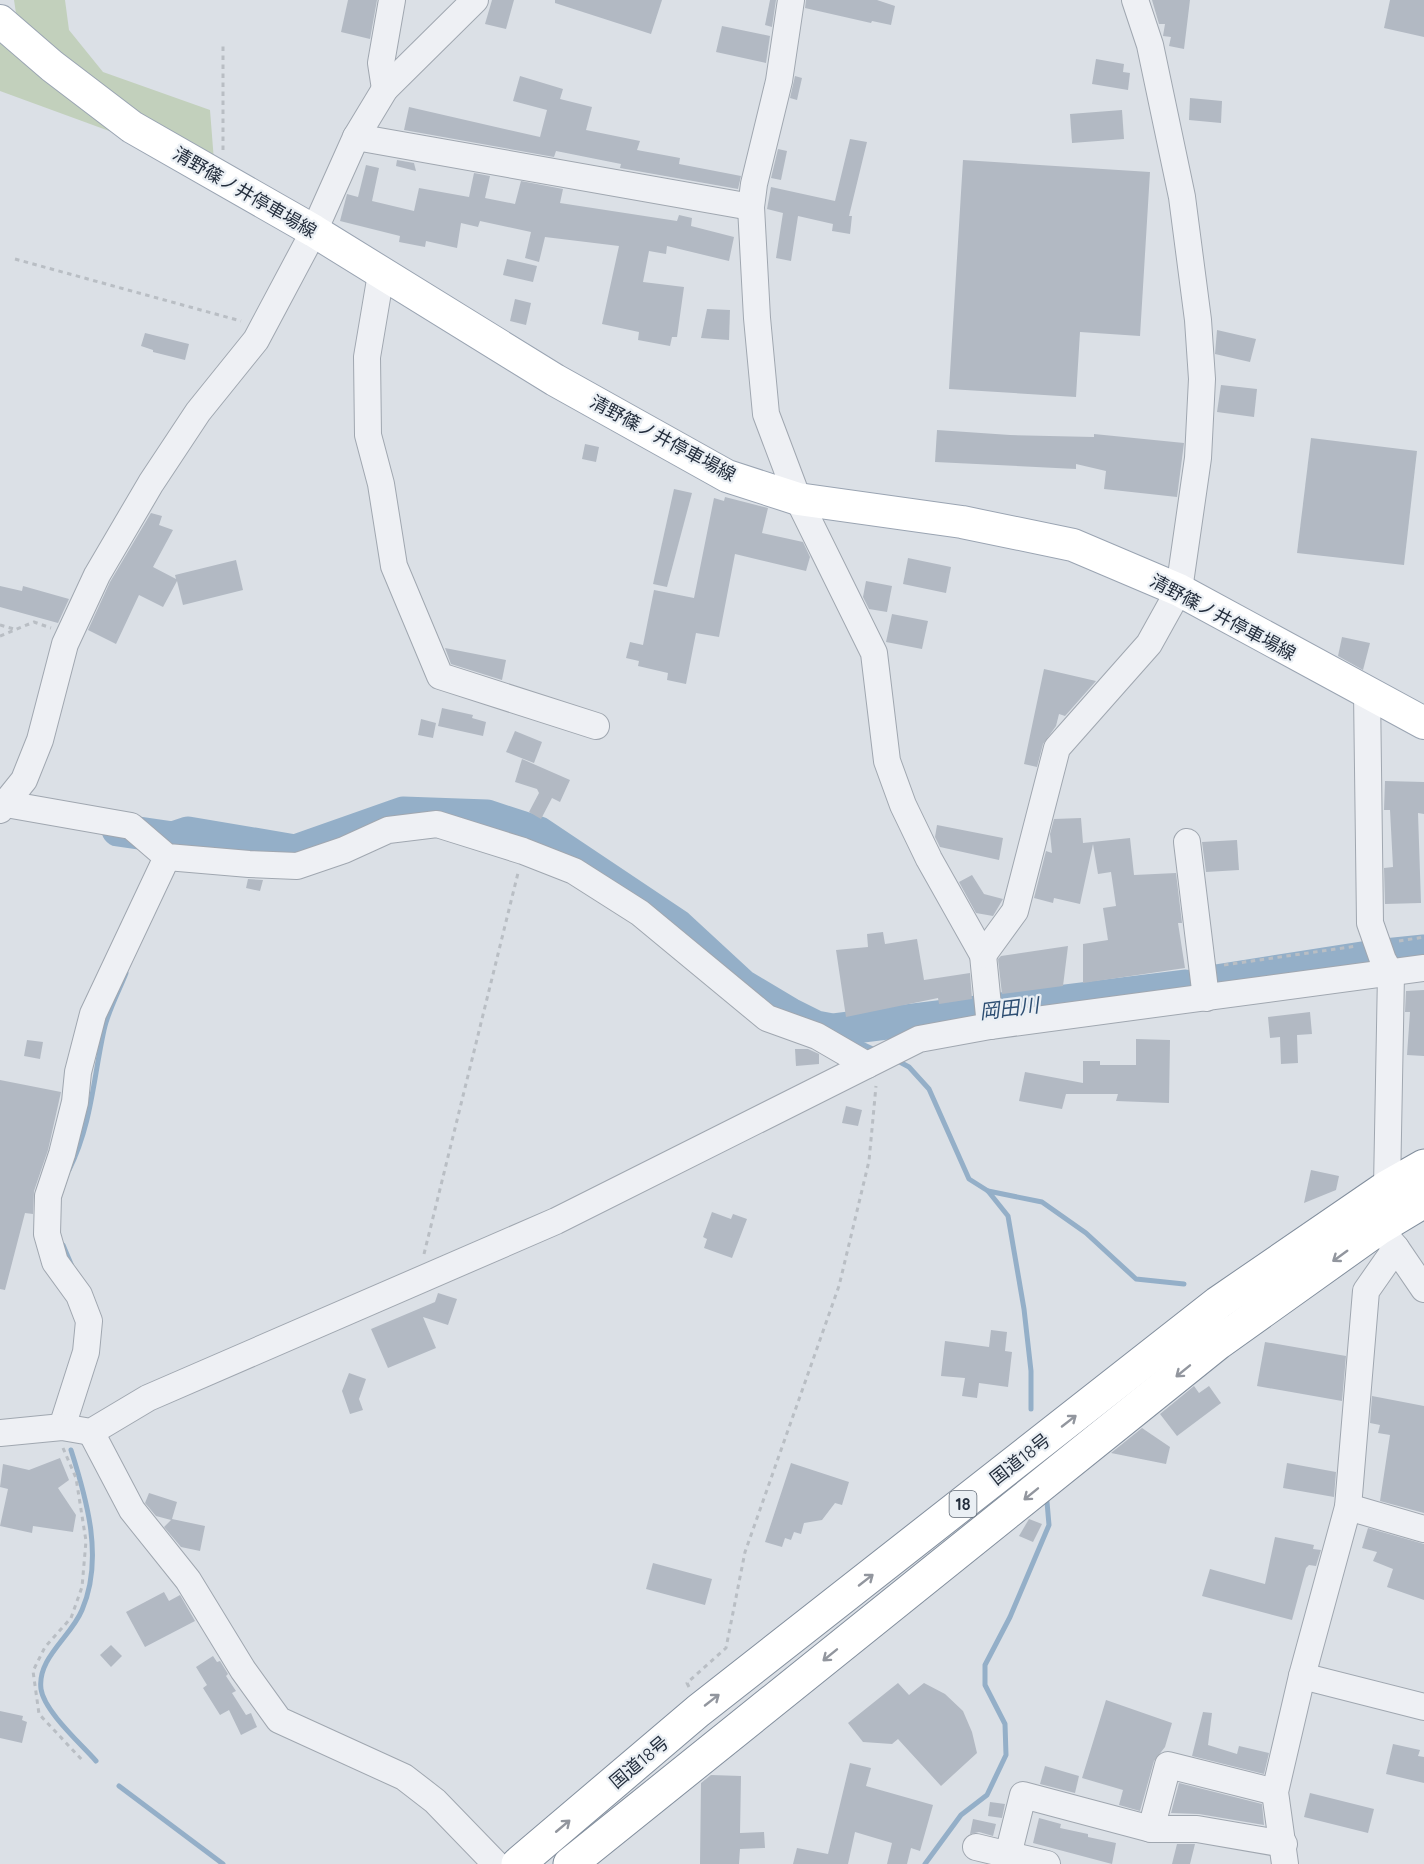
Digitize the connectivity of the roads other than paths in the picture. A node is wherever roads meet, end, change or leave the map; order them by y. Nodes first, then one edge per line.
1 (392, 0) edge
2 (475, 0) edge
3 (791, 0) edge
4 (1135, 0) edge
5 (0, 21) edge
6 (385, 90) junction
7 (356, 137) junction
8 (751, 207) junction
9 (314, 231) junction
10 (381, 274) junction
11 (798, 499) junction
12 (1179, 590) junction
13 (1367, 692) junction
14 (1424, 723) edge
15 (596, 726) dead end
16 (3, 807) edge
17 (1187, 842) dead end
18 (166, 857) junction
19 (982, 955) junction
20 (1383, 957) junction
21 (1424, 968) edge
22 (1206, 998) junction
23 (989, 1016) junction
24 (882, 1058) junction
25 (1424, 1166) edge
26 (1387, 1187) junction
27 (1424, 1201) edge
28 (1387, 1238) junction
29 (1424, 1289) edge
30 (62, 1427) junction
31 (91, 1432) junction
32 (0, 1433) edge
33 (1348, 1507) junction
34 (1424, 1529) edge
35 (1302, 1676) junction
36 (1424, 1707) edge
37 (1275, 1792) junction
38 (1151, 1829) junction
39 (976, 1847) dead end
40 (1284, 1854) edge
41 (1008, 1855) junction
42 (496, 1864) edge
43 (518, 1864) edge
44 (570, 1864) edge
45 (1047, 1864) edge

1 - 6 street
2 - 6 street
3 - 8 street
4 - 12 street
5 - 9 main road, 清野篠ノ井停車場線
6 - 7 street
7 - 8 street
7 - 9 street
8 - 11 street
9 - 10 main road, 清野篠ノ井停車場線
9 - 16 street
10 - 11 main road, 清野篠ノ井停車場線
10 - 15 street
11 - 12 main road, 清野篠ノ井停車場線
11 - 19 street
12 - 13 main road, 清野篠ノ井停車場線
12 - 19 street
13 - 14 main road, 清野篠ノ井停車場線
13 - 20 street
16 - 18 street
17 - 22 street
18 - 24 street
18 - 30 street
19 - 23 street
20 - 21 street
20 - 22 street
20 - 26 street
22 - 23 street
23 - 24 street
24 - 31 street
25 - 26 highway, 国道18号 / 18
43 -> 26 highway, 国道18号 / 18
27 - 28 highway, 国道18号 / 18
28 - 29 street
28 - 33 street
28 -> 44 highway, 国道18号 / 18
30 - 31 street
30 - 32 street
31 - 42 street
33 - 34 street
33 - 35 street
35 - 36 street
35 - 37 street
37 - 38 street
37 - 40 street
38 - 40 street
38 - 41 street
39 - 41 street
41 - 45 street

